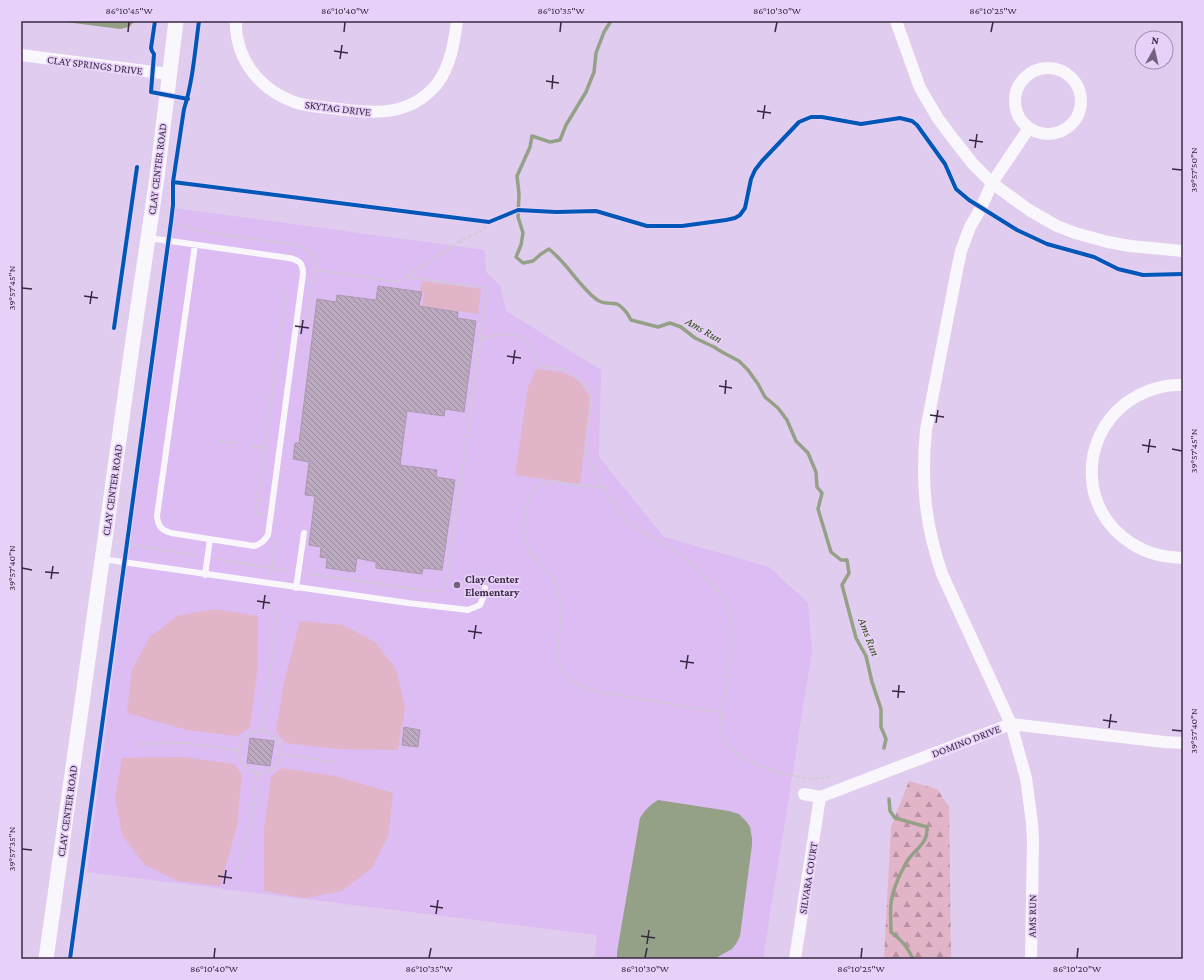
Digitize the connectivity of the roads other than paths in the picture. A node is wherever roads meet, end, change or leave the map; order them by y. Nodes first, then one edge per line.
1 (176, 21) edge
2 (236, 21) edge
3 (458, 21) edge
4 (896, 21) edge
5 (21, 56) edge
6 (169, 74) junction
7 (1029, 128) junction
8 (992, 183) junction
9 (148, 238) junction
10 (195, 245) junction
11 (1183, 251) edge
12 (1183, 385) edge
13 (304, 533) dead end
14 (210, 539) junction
15 (1183, 558) edge
16 (102, 559) junction
17 (205, 575) junction
18 (296, 588) junction
19 (485, 588) dead end
20 (1011, 724) junction
21 (1183, 743) edge
22 (804, 794) dead end
23 (820, 797) junction
24 (46, 959) edge
25 (795, 959) edge
26 (1031, 959) edge

1 - 6 street, CLAY CENTER ROAD
2 - 3 street, SKYTAG DRIVE
4 - 8 street
5 - 6 street, CLAY SPRINGS DRIVE
6 - 9 street, CLAY CENTER ROAD
7 - 7 street
7 - 8 street, AMS RUN
8 - 11 street
8 - 20 street, AMS RUN
9 - 10 lane
9 - 16 street, CLAY CENTER ROAD
10 - 14 lane
10 - 14 lane
12 - 15 street
13 - 18 lane
14 - 17 lane
16 - 17 lane
16 - 24 street, CLAY CENTER ROAD
17 - 18 lane
18 - 19 lane
20 - 21 street, DOMINO DRIVE
20 - 23 street, DOMINO DRIVE
20 - 26 street, AMS RUN
22 - 23 street
23 - 25 street, SILVARA COURT

